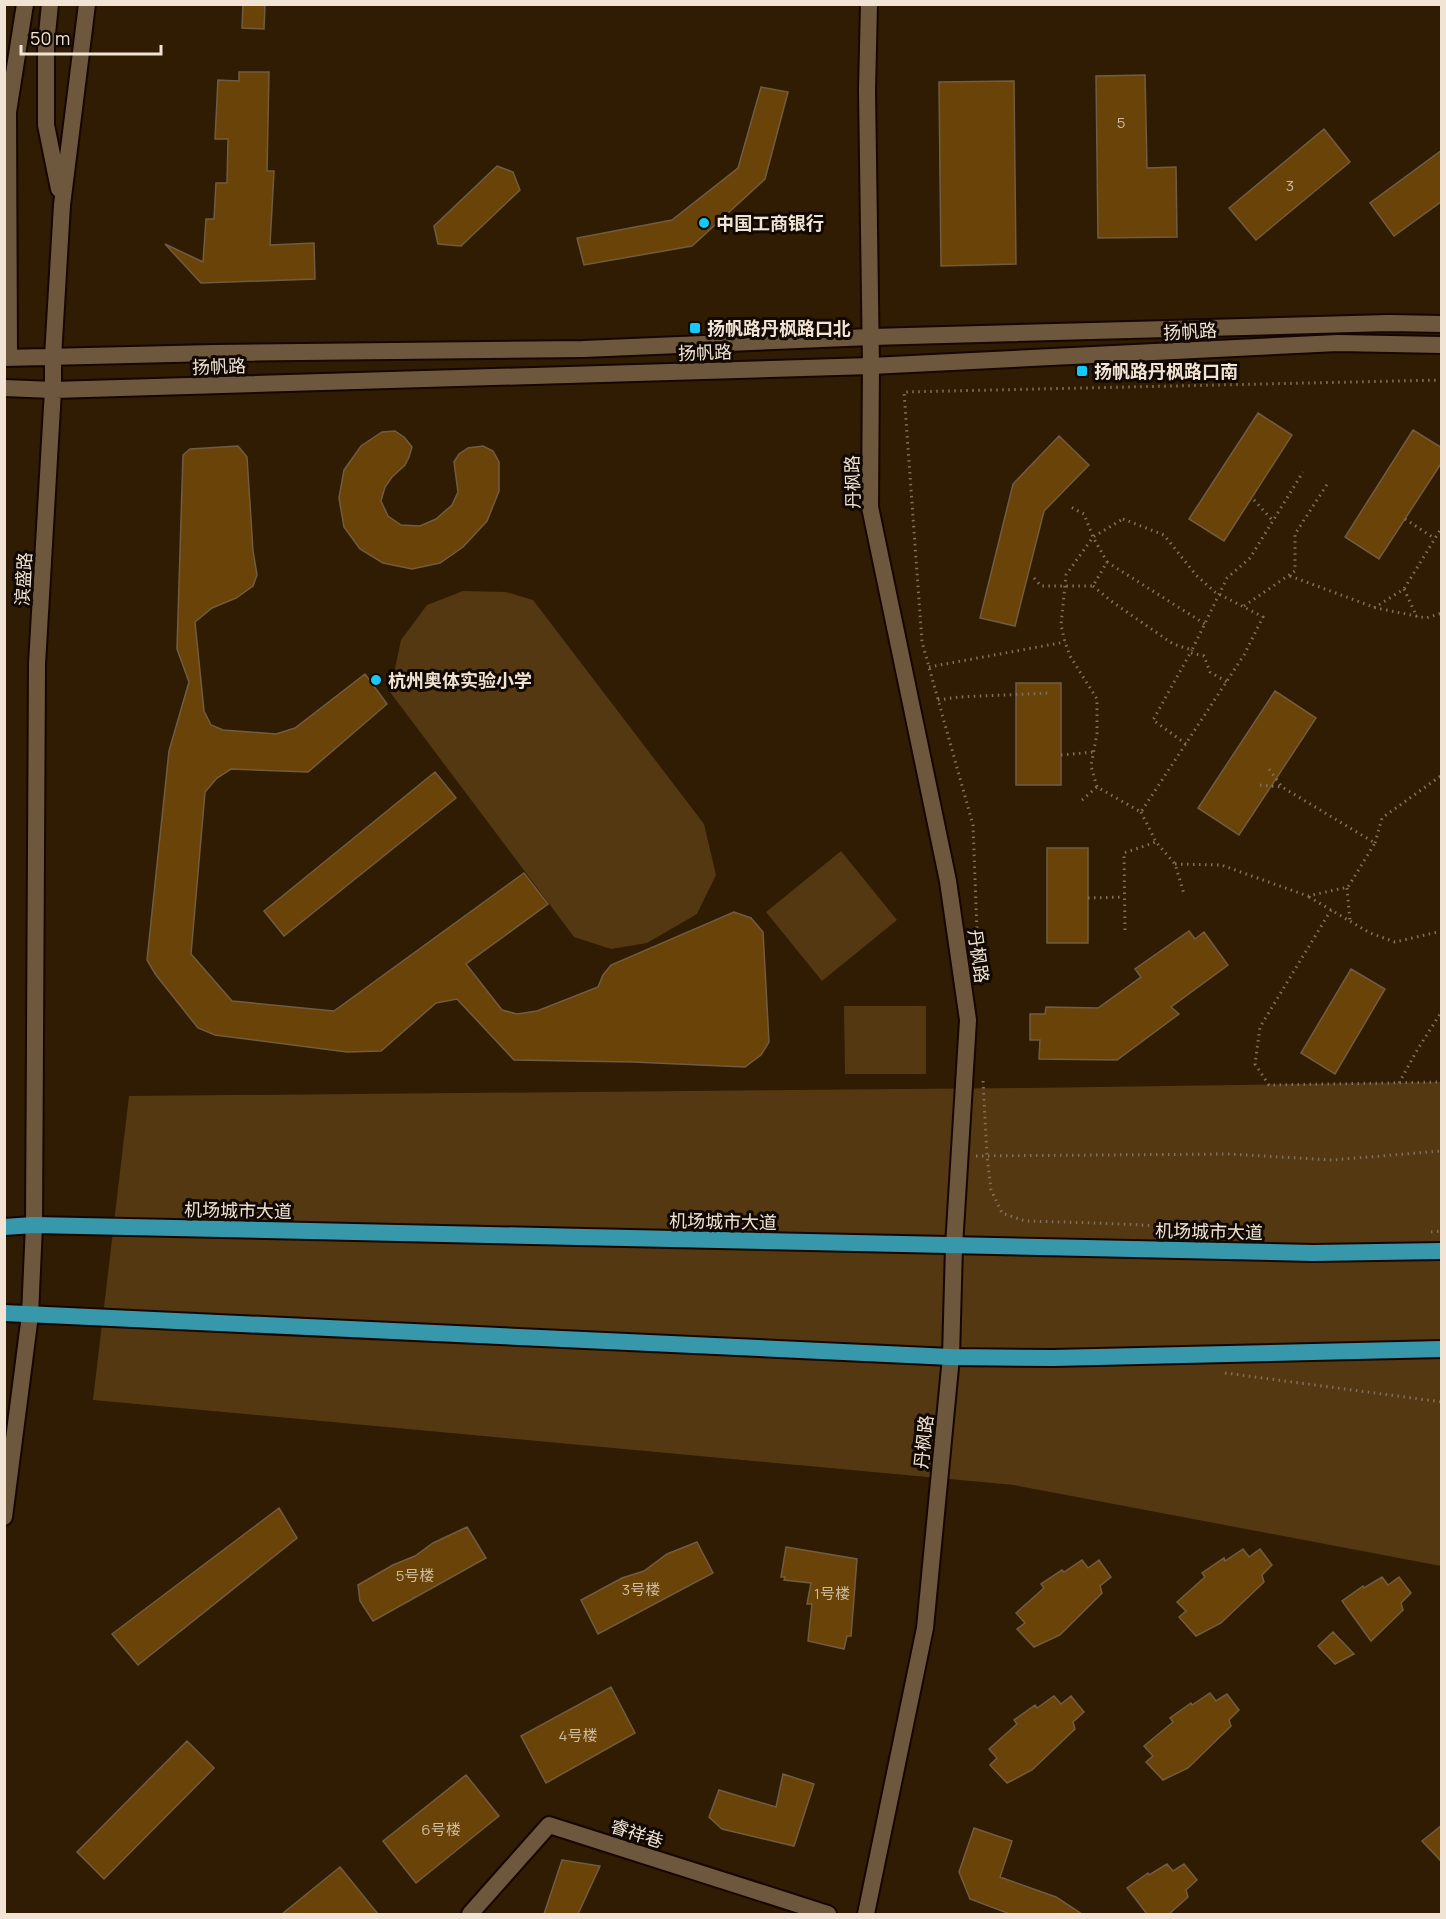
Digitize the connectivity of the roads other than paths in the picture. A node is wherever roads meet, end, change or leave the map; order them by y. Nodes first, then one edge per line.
1 (25, 4) edge
2 (50, 4) edge
3 (87, 4) edge
4 (869, 4) edge
5 (62, 205) junction
6 (1442, 324) edge
7 (871, 337) junction
8 (1442, 345) edge
9 (53, 357) junction
10 (7, 358) edge
11 (872, 366) junction
12 (4, 388) edge
13 (53, 390) junction
14 (34, 1225) junction
15 (4, 1227) edge
16 (954, 1246) junction
17 (1442, 1251) edge
18 (4, 1313) edge
19 (30, 1315) junction
20 (1442, 1349) edge
21 (951, 1357) junction
22 (4, 1517) edge
23 (470, 1914) edge
24 (828, 1914) edge
25 (866, 1914) edge

1 - 10 main road
2 - 5 main road
3 - 5 main road, 滨盛路
4 - 7 main road, 丹枫路
5 - 9 main road, 滨盛路
6 - 7 main road
7 - 9 main road
7 - 11 main road, 丹枫路
8 - 11 main road, 扬帆路
9 - 10 main road
9 - 13 main road, 滨盛路
11 - 13 main road, 扬帆路
11 - 16 main road, 丹枫路
12 - 13 main road, 扬帆路
13 - 14 main road, 滨盛路
14 - 15 main road, 机场城市大道
14 - 16 main road, 机场城市大道
14 - 19 main road, 滨盛路
16 - 17 main road, 机场城市大道
16 - 21 main road, 丹枫路
18 - 19 main road
19 - 21 main road
19 - 22 main road, 滨盛路
20 - 21 main road
21 - 25 main road, 丹枫路
23 - 24 main road, 睿祥巷

